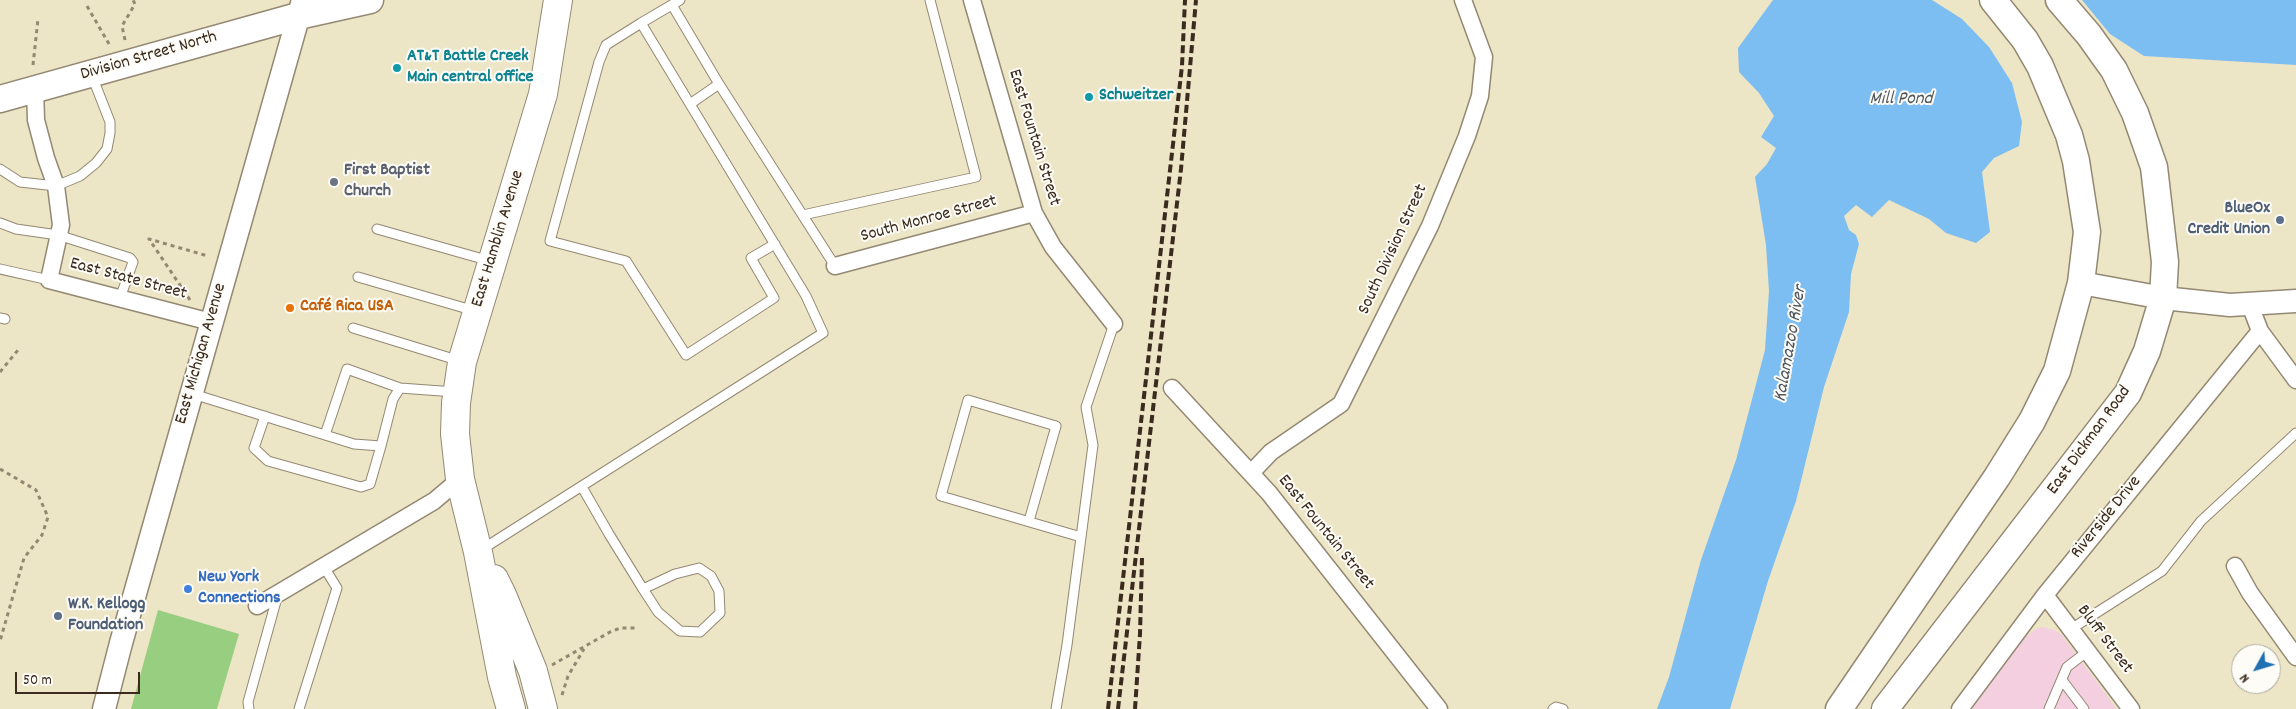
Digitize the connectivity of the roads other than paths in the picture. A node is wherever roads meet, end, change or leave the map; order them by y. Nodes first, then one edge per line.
1 (370, 0) edge
2 (558, 0) edge
3 (930, 0) edge
4 (972, 0) edge
5 (1463, 0) edge
6 (1993, 0) edge
7 (2059, 0) edge
8 (676, 2) edge
9 (301, 8) edge
10 (641, 24) junction
11 (91, 74) junction
12 (34, 77) junction
13 (719, 84) junction
14 (0, 98) edge
15 (690, 104) junction
16 (0, 169) edge
17 (56, 186) junction
18 (1034, 213) junction
19 (803, 215) junction
20 (0, 223) edge
21 (377, 229) dead end
22 (58, 235) junction
23 (775, 244) junction
24 (492, 262) junction
25 (835, 266) joint
26 (0, 269) edge
27 (358, 277) dead end
28 (49, 280) junction
29 (2080, 283) junction
30 (120, 298) junction
31 (2163, 298) junction
32 (2296, 301) edge
33 (2250, 305) junction
34 (478, 312) junction
35 (212, 322) junction
36 (1114, 324) joint
37 (353, 328) dead end
38 (2260, 331) junction
39 (462, 362) junction
40 (2296, 380) edge
41 (400, 388) junction
42 (1172, 388) dead end
43 (458, 392) junction
44 (191, 394) junction
45 (265, 416) junction
46 (2296, 433) edge
47 (325, 435) junction
48 (381, 446) junction
49 (1251, 473) junction
50 (460, 479) junction
51 (582, 487) junction
52 (1029, 521) junction
53 (1081, 537) junction
54 (478, 552) junction
55 (2235, 566) dead end
56 (324, 567) junction
57 (643, 589) junction
58 (278, 593) junction
59 (2045, 594) junction
60 (257, 606) dead end
61 (2071, 629) junction
62 (2088, 651) junction
63 (2296, 657) edge
64 (2062, 680) junction
65 (549, 703) edge
66 (104, 709) edge
67 (249, 709) edge
68 (299, 709) edge
69 (511, 709) edge
70 (515, 709) edge
71 (1056, 709) edge
72 (1440, 709) edge
73 (1553, 709) edge
74 (1563, 709) edge
75 (1839, 709) edge
76 (1885, 709) edge
77 (1960, 709) edge
78 (2049, 709) edge
79 (2084, 709) edge
80 (2131, 709) edge

1 - 9 main road, Division Street North
2 - 24 highway, East Hamblin Avenue
3 - 19 lane
4 - 18 street, East Fountain Street
5 - 49 street, South Division Street
6 - 29 main road
7 - 31 main road, East Dickman Road
8 - 10 lane
8 - 13 lane
9 - 11 main road, Division Street North
9 - 35 street, East Michigan Avenue
10 - 15 lane
10 - 23 lane
11 - 12 main road, Division Street North
11 - 17 lane
12 - 14 main road, Division Street North
12 - 17 street, East State Street
13 - 15 lane
13 - 19 lane
15 - 23 lane
16 - 17 lane
17 - 22 street, East State Street
18 - 25 street, South Monroe Street
18 - 36 street, East Fountain Street
19 - 25 lane
20 - 22 lane
21 - 24 lane
22 - 28 street, East State Street
22 - 30 lane
23 - 51 lane
24 - 34 highway, East Hamblin Avenue
26 - 28 lane
27 - 34 lane
28 - 30 street, East State Street
29 - 31 street
29 - 75 main road
30 - 35 street, East State Street
31 - 33 street
31 - 76 main road, East Dickman Road
32 - 33 street
33 - 38 street
34 - 39 highway, East Hamblin Avenue
35 - 44 street, East Michigan Avenue
36 - 53 lane
37 - 39 lane
38 - 40 street
38 - 59 street, Riverside Drive
39 - 43 highway, East Hamblin Avenue
41 - 43 lane
41 - 47 lane
41 - 48 lane
42 - 49 street, East Fountain Street
43 - 50 highway, East Hamblin Avenue
44 - 45 lane
44 - 66 street, East Michigan Avenue
45 - 47 lane
45 - 48 lane
46 - 61 lane
47 - 48 lane
49 - 72 street, East Fountain Street
50 - 54 highway, East Hamblin Avenue
50 - 56 street
51 - 54 lane
51 - 57 lane
52 - 52 lane
52 - 53 lane
53 - 71 lane
54 - 65 highway
54 - 69 highway
55 - 63 street
56 - 58 street
56 - 68 lane
57 - 57 lane
58 - 60 street
58 - 67 lane
59 - 61 street, Bluff Street
59 - 77 street, Riverside Drive
61 - 62 street, Bluff Street
62 - 64 lane
62 - 80 street, Bluff Street
64 - 78 lane
64 - 79 lane
65 - 70 street
73 - 74 lane

